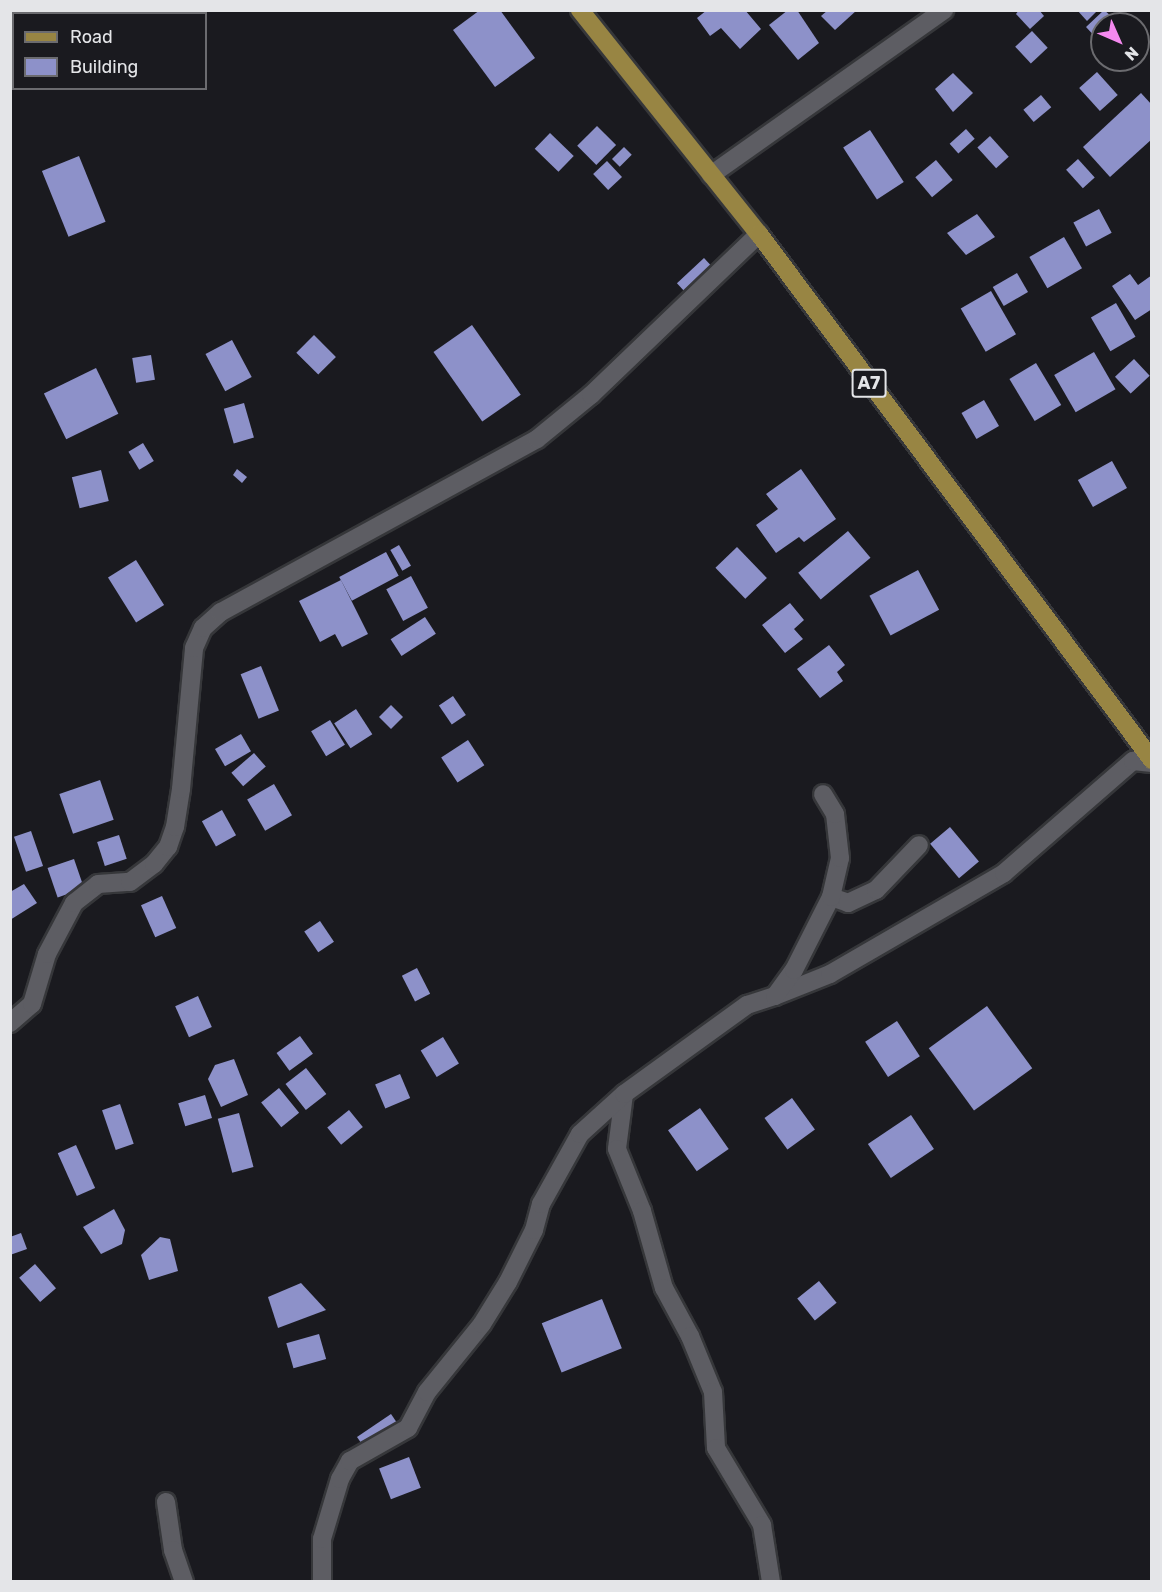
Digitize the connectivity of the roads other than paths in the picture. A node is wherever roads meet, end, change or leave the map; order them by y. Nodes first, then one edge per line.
1 (580, 10) edge
2 (944, 10) edge
3 (711, 175) junction
4 (759, 234) junction
5 (1152, 762) edge
6 (823, 794) dead end
7 (919, 845) dead end
8 (831, 897) junction
9 (775, 996) junction
10 (10, 1023) edge
11 (624, 1094) junction
12 (166, 1502) dead end
13 (184, 1581) edge
14 (322, 1581) edge
15 (771, 1581) edge

1 - 3 main road, A7
2 - 3 street
3 - 4 main road, A7
4 - 5 main road, A7
4 - 10 street
5 - 9 street
6 - 8 street
7 - 8 street
8 - 9 street
9 - 11 street
11 - 14 street
11 - 15 street
12 - 13 street

